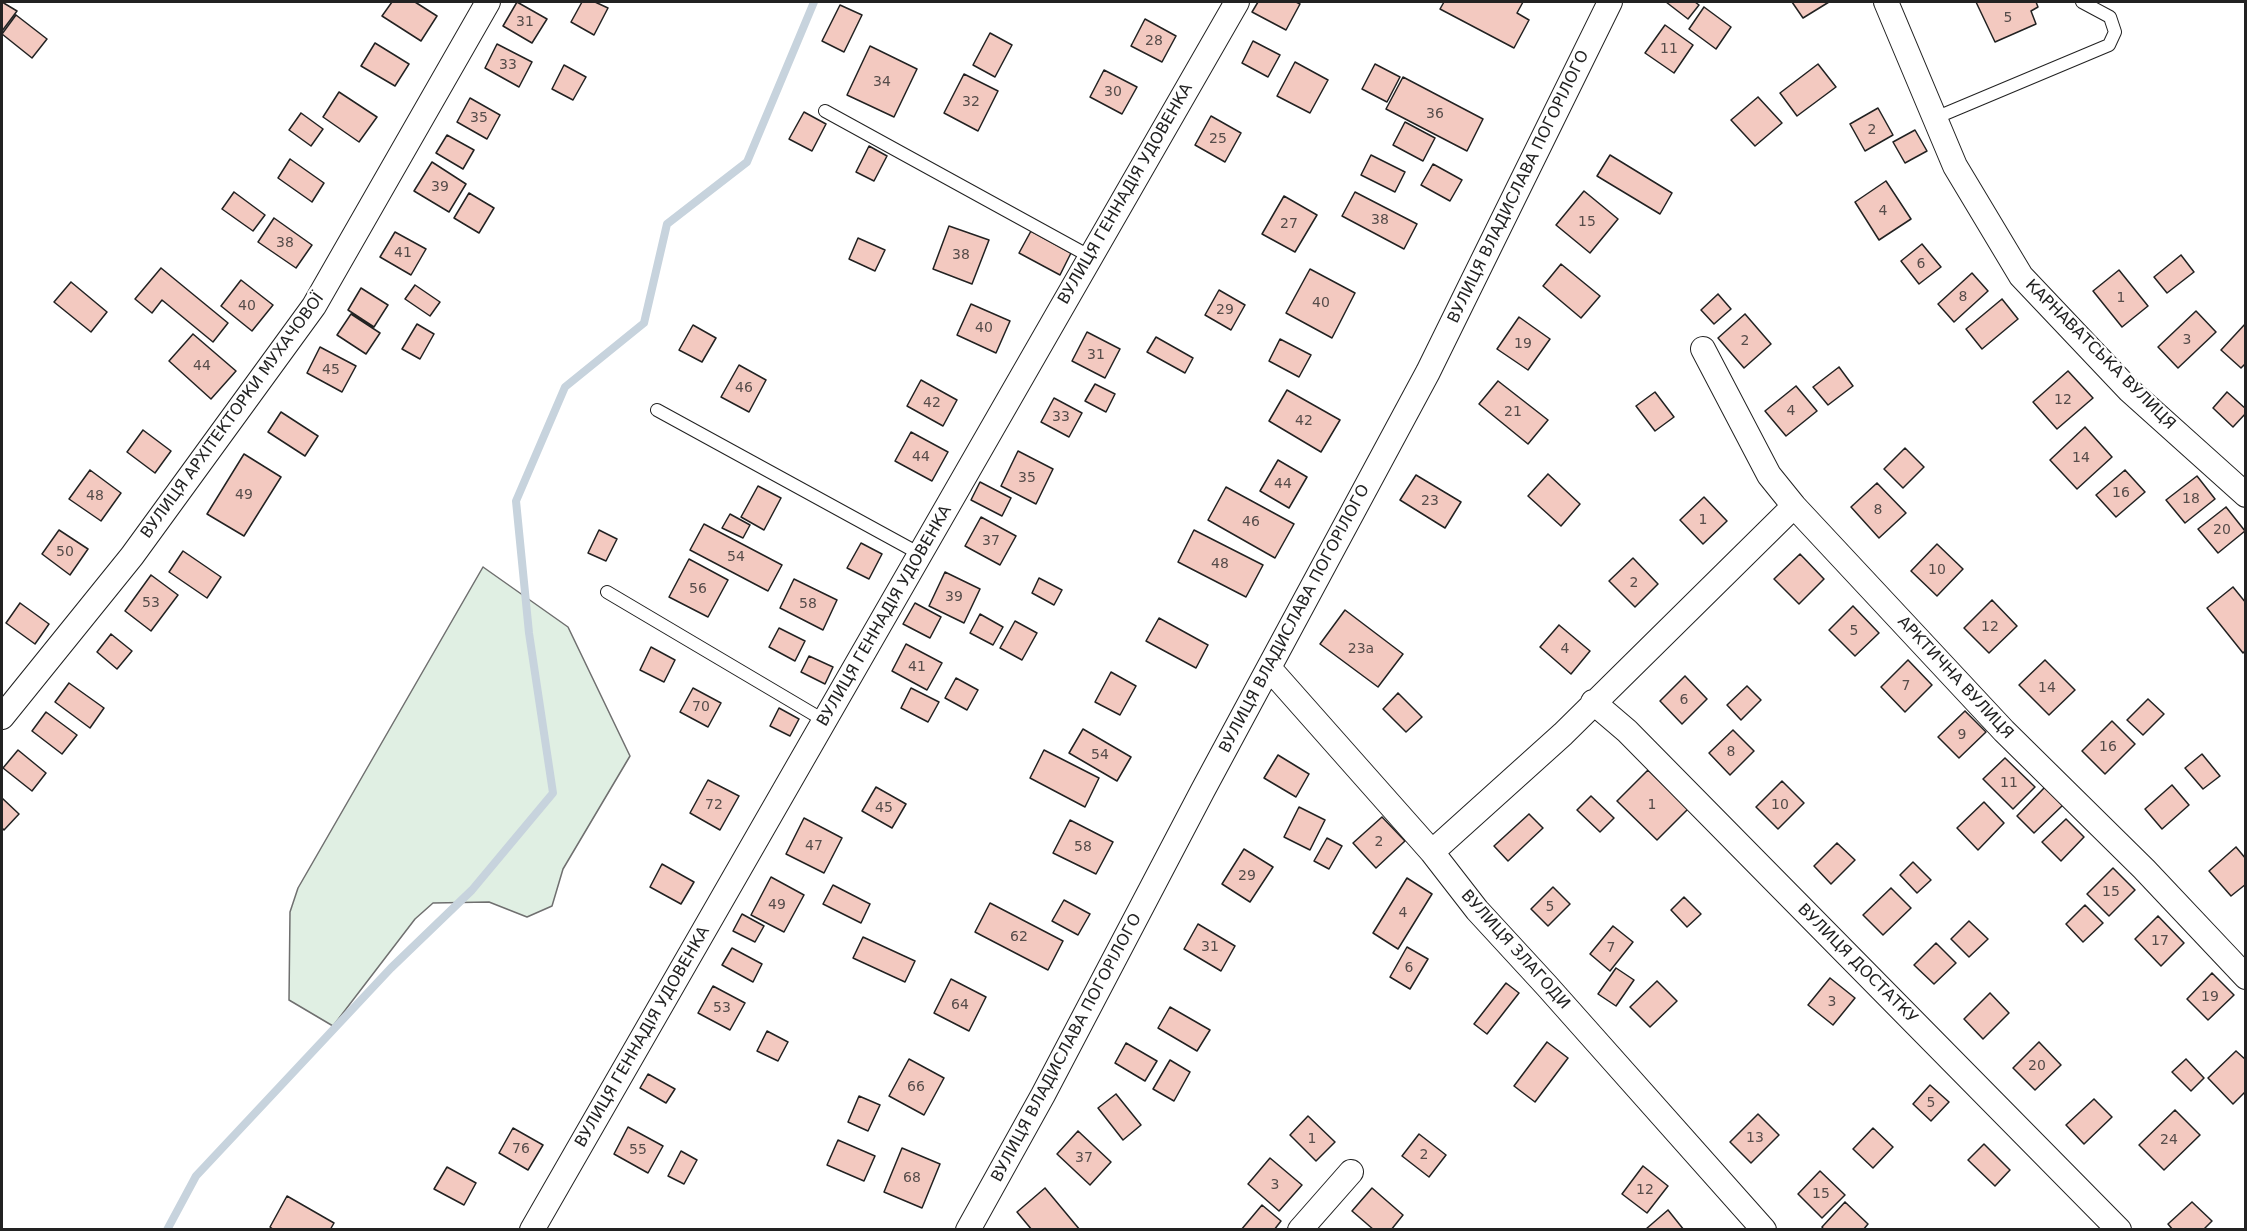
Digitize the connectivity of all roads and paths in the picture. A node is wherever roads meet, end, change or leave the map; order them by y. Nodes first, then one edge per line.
1 (488, 2) edge
2 (1237, 2) edge
3 (1610, 2) edge
4 (1886, 2) edge
5 (2082, 2) edge
6 (825, 111) dead end
7 (1935, 118) junction
8 (1089, 256) junction
9 (1703, 349) dead end
10 (657, 410) dead end
11 (2246, 495) edge
12 (1794, 506) junction
13 (920, 554) junction
14 (607, 592) dead end
15 (1269, 668) junction
16 (1593, 702) junction
17 (2, 717) edge
18 (825, 721) junction
19 (1432, 852) junction
20 (2246, 977) edge
21 (1351, 1172) dead end
22 (532, 1230) edge
23 (968, 1230) edge
24 (1300, 1230) edge
25 (1764, 1230) edge
26 (2119, 1230) edge

1 - 17 street, ВУЛИЦЯ АРХІТЕКТОРКИ МУХАЧОВОЇ
2 - 8 street, ВУЛИЦЯ ГЕННАДІЯ УДОВЕНКА
3 - 15 street, ВУЛИЦЯ ВЛАДИСЛАВА ПОГОРІЛОГО
4 - 7 street, КАРНАВАТСЬКА ВУЛИЦЯ
5 - 7 lane
6 - 8 lane
7 - 11 street, КАРНАВАТСЬКА ВУЛИЦЯ
8 - 13 street, ВУЛИЦЯ ГЕННАДІЯ УДОВЕНКА
9 - 12 street, АРКТИЧНА ВУЛИЦЯ
10 - 13 lane
12 - 16 street
12 - 20 street, АРКТИЧНА ВУЛИЦЯ
13 - 18 street, ВУЛИЦЯ ГЕННАДІЯ УДОВЕНКА
14 - 18 lane
15 - 19 street, ВУЛИЦЯ ЗЛАГОДИ
15 - 23 street, ВУЛИЦЯ ВЛАДИСЛАВА ПОГОРІЛОГО
16 - 19 street
16 - 26 street, ВУЛИЦЯ ДОСТАТКУ
18 - 22 street, ВУЛИЦЯ ГЕННАДІЯ УДОВЕНКА
19 - 25 street, ВУЛИЦЯ ЗЛАГОДИ
21 - 24 street

